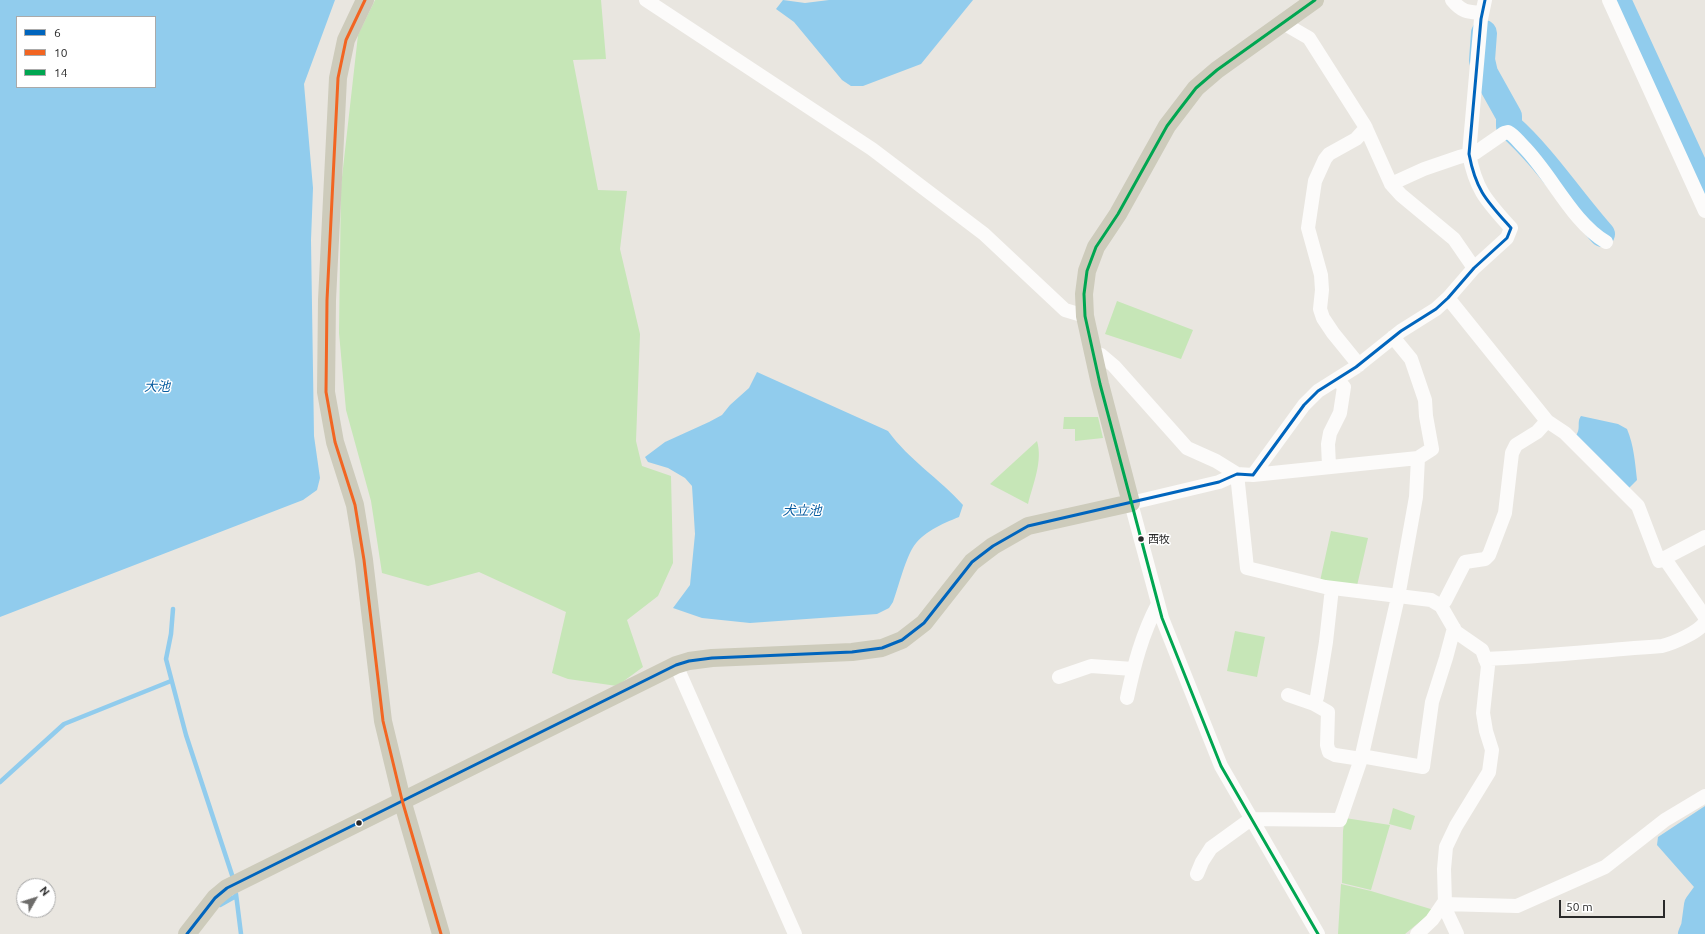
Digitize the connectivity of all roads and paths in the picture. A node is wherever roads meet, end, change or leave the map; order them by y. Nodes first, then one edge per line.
1 (365, 0) edge
2 (646, 0) edge
3 (1315, 0) edge
4 (1452, 0) edge
5 (1609, 0) edge
6 (1483, 6) edge
7 (1283, 23) junction
8 (1366, 128) junction
9 (1469, 155) junction
10 (1391, 184) junction
11 (1705, 211) edge
12 (1606, 242) dead end
13 (1474, 268) junction
14 (1448, 298) junction
15 (1085, 316) junction
16 (1393, 337) junction
17 (1093, 352) junction
18 (1359, 365) junction
19 (1336, 379) junction
20 (1547, 421) junction
21 (1418, 458) junction
22 (1329, 466) junction
23 (1237, 474) junction
24 (1253, 475) junction
25 (1131, 503) junction
26 (1705, 537) edge
27 (1665, 559) junction
28 (1332, 588) junction
29 (1398, 597) junction
30 (1158, 604) junction
31 (1441, 606) junction
32 (1705, 617) edge
33 (1705, 622) edge
34 (1454, 628) junction
35 (1485, 659) junction
36 (676, 665) junction
37 (1133, 669) junction
38 (1059, 677) dead end
39 (1288, 695) dead end
40 (1127, 698) dead end
41 (1314, 704) junction
42 (1361, 758) junction
43 (1705, 796) edge
44 (402, 800) junction
45 (1251, 819) junction
46 (1197, 874) dead end
47 (1442, 904) junction
48 (187, 934) edge
49 (441, 934) edge
50 (795, 934) edge
51 (1318, 934) edge
52 (1417, 934) edge
53 (1457, 934) edge

1 - 44 main road
2 - 15 street
3 - 7 main road
4 - 6 street
5 - 11 street
6 - 9 street
7 - 8 street
7 - 15 main road
8 - 10 street
8 - 18 street
9 - 10 street
9 - 12 street
9 - 13 street
10 - 13 street
13 - 14 street
14 - 16 street
14 - 20 street
15 - 17 main road
16 - 18 street
16 - 21 street
17 - 23 street
17 - 25 main road
18 - 19 street
19 - 22 street
19 - 24 street
20 - 27 street
20 - 31 street
21 - 22 street
21 - 29 street
22 - 24 street
23 - 24 street
23 - 25 street
23 - 28 street
25 - 30 street
25 - 36 main road
26 - 27 street
27 - 32 street
28 - 29 street
28 - 41 street
29 - 31 street
29 - 42 street
30 - 37 street
30 - 45 street
31 - 34 street
33 - 35 street
34 - 35 street
34 - 42 street
35 - 47 street
36 - 44 main road
36 - 50 street
37 - 38 street
37 - 40 street
39 - 41 street
41 - 42 street
42 - 45 street
43 - 47 street
44 - 48 main road
44 - 49 main road
45 - 46 street
45 - 51 street
47 - 52 street
47 - 53 street

